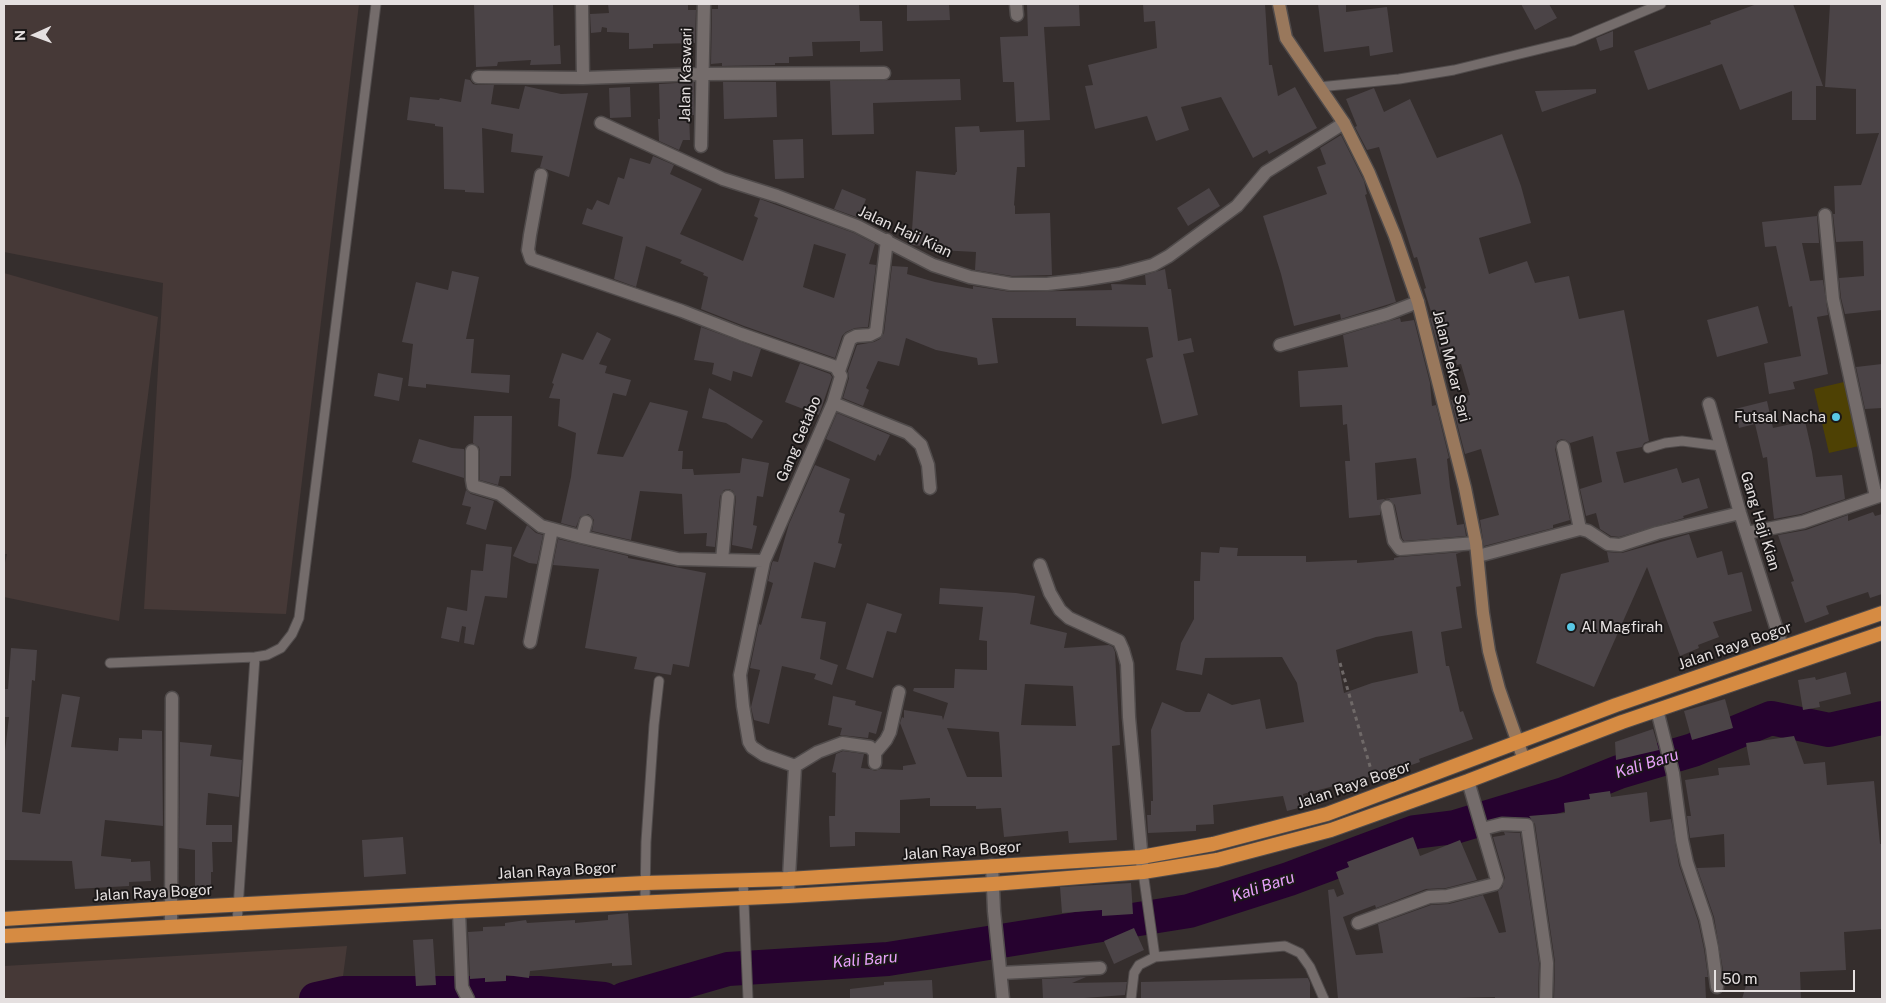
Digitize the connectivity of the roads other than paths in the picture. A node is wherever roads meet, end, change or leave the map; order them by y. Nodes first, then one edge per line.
1 (376, 4) edge
2 (582, 4) edge
3 (704, 4) edge
4 (1279, 4) edge
5 (1661, 4) edge
6 (884, 73) dead end
7 (703, 74) junction
8 (478, 77) dead end
9 (583, 78) junction
10 (1319, 87) junction
11 (601, 123) dead end
12 (1344, 123) junction
13 (701, 146) dead end
14 (541, 175) dead end
15 (1825, 215) dead end
16 (887, 240) junction
17 (1418, 302) junction
18 (1280, 345) dead end
19 (838, 371) junction
20 (833, 402) junction
21 (1709, 404) dead end
22 (1721, 446) junction
23 (1563, 447) dead end
24 (1648, 448) dead end
25 (472, 451) dead end
26 (930, 488) dead end
27 (1879, 496) edge
28 (728, 497) dead end
29 (1386, 507) dead end
30 (1740, 513) junction
31 (586, 522) dead end
32 (552, 529) junction
33 (1580, 529) junction
34 (1747, 533) junction
35 (582, 537) junction
36 (1476, 543) junction
37 (1478, 556) junction
38 (722, 560) junction
39 (764, 561) junction
40 (1040, 565) dead end
41 (1882, 613) edge
42 (1882, 633) edge
43 (530, 642) dead end
44 (1782, 646) junction
45 (255, 657) junction
46 (110, 663) dead end
47 (660, 681) dead end
48 (899, 692) dead end
49 (172, 698) dead end
50 (1616, 705) junction
51 (1657, 710) junction
52 (1622, 722) junction
53 (1518, 742) junction
54 (1524, 760) junction
55 (796, 766) junction
56 (1468, 781) junction
57 (1482, 828) junction
58 (1141, 857) junction
59 (992, 865) junction
60 (1143, 872) junction
61 (743, 879) junction
62 (788, 879) junction
63 (645, 883) junction
64 (993, 884) junction
65 (788, 896) junction
66 (744, 898) junction
67 (645, 901) junction
68 (238, 905) junction
69 (172, 908) junction
70 (459, 911) junction
71 (4, 918) edge
72 (237, 923) junction
73 (1358, 923) dead end
74 (171, 926) junction
75 (4, 936) edge
76 (1155, 957) junction
77 (1000, 968) junction
78 (1100, 968) dead end
79 (1717, 987) dead end
80 (468, 999) edge
81 (748, 999) edge
82 (1004, 999) edge
83 (1131, 999) edge
84 (1324, 999) edge
85 (1546, 999) edge

1 - 45 lane
2 - 9 street
3 - 7 street, Jalan Kaswari
4 - 10 main road, Jalan Mekar Sari
5 - 10 lane
6 - 7 street
7 - 9 street
7 - 13 street, Jalan Kaswari
8 - 9 street
10 - 12 main road, Jalan Mekar Sari
11 - 16 street, Jalan Haji Kian
12 - 16 street, Jalan Haji Kian
12 - 17 main road, Jalan Mekar Sari
14 - 19 street
15 - 27 street
16 - 19 street, Gang Getabo
17 - 18 street
17 - 36 main road, Jalan Mekar Sari
19 - 20 street, Gang Getabo
20 - 26 street
20 - 39 street, Gang Getabo
21 - 22 street, Gang Haji Kian
22 - 24 lane
22 - 30 street, Gang Haji Kian
23 - 33 street
25 - 32 street
27 - 34 street
28 - 38 street
29 - 36 street
30 - 33 street
30 - 34 street, Gang Haji Kian
31 - 35 street
32 - 35 street
32 - 43 street
33 - 37 street
34 - 44 street, Gang Haji Kian
35 - 38 street
36 - 37 main road, Jalan Mekar Sari
37 - 53 main road, Jalan Mekar Sari
38 - 39 street
39 - 55 street, Gang Getabo
40 - 58 street
41 - 44 highway, Jalan Raya Bogor
42 - 51 highway
44 - 50 highway, Jalan Raya Bogor
45 - 46 lane
45 - 68 lane
47 - 63 lane
48 - 55 street
49 - 69 street
50 - 52 highway
50 - 53 highway, Jalan Raya Bogor
51 - 52 highway
51 - 79 street
52 - 54 highway
53 - 54 main road, Jalan Mekar Sari
53 - 58 highway, Jalan Raya Bogor
54 - 56 highway
55 - 62 street
56 - 57 street
56 - 60 highway
57 - 73 street
57 - 85 street
58 - 59 highway, Jalan Raya Bogor
58 - 60 street
59 - 62 highway, Jalan Raya Bogor
59 - 64 street
60 - 64 highway
60 - 76 lane
61 - 62 highway, Jalan Raya Bogor
61 - 63 highway, Jalan Raya Bogor
61 - 66 lane
62 - 65 street
63 - 67 lane
63 - 68 highway, Jalan Raya Bogor
64 - 65 highway
64 - 77 street
65 - 66 highway
66 - 67 highway
66 - 81 lane
67 - 70 highway
68 - 69 highway, Jalan Raya Bogor
68 - 72 lane
69 - 71 highway, Jalan Raya Bogor
69 - 74 street
70 - 72 highway
70 - 80 street
72 - 74 highway
74 - 75 highway
76 - 83 lane
76 - 84 lane
77 - 78 street
77 - 82 street

